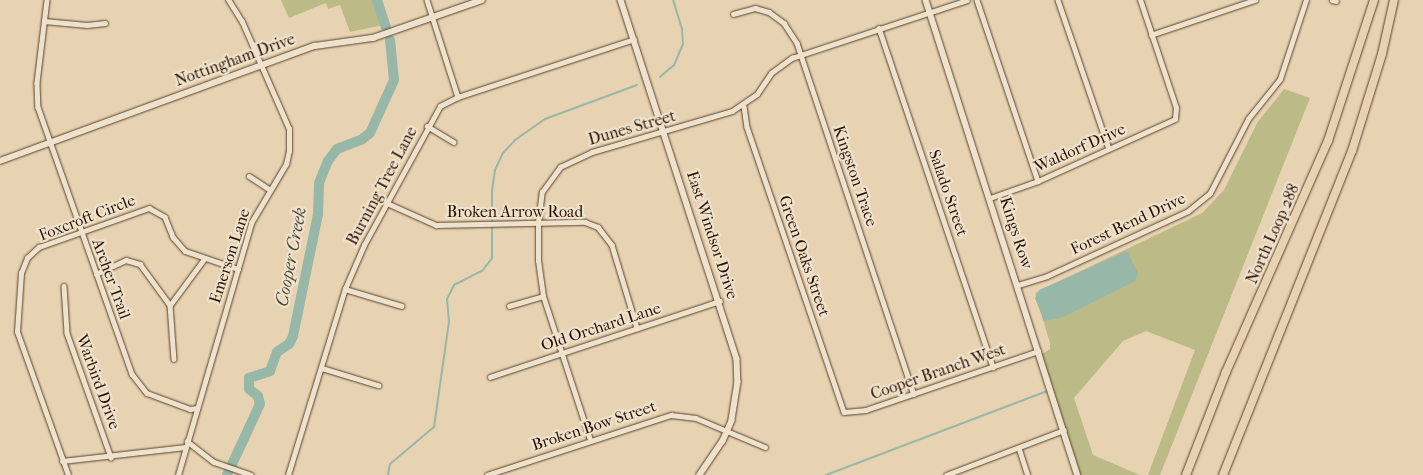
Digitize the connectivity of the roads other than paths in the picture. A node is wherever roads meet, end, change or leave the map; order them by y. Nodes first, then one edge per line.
1 (47, 0) edge
2 (228, 0) edge
3 (427, 0) edge
4 (482, 0) edge
5 (621, 0) edge
6 (926, 0) edge
7 (967, 0) edge
8 (977, 0) edge
9 (1058, 0) edge
10 (1140, 0) edge
11 (1254, 0) edge
12 (1306, 0) edge
13 (1374, 0) edge
14 (1394, 0) edge
15 (930, 12) junction
16 (733, 14) dead end
17 (432, 16) junction
18 (44, 22) junction
19 (105, 23) dead end
20 (879, 28) junction
21 (1152, 35) junction
22 (634, 39) junction
23 (802, 54) junction
24 (262, 65) junction
25 (458, 97) junction
26 (744, 106) junction
27 (427, 126) junction
28 (664, 131) junction
29 (454, 142) dead end
30 (48, 143) junction
31 (1109, 149) junction
32 (0, 161) edge
33 (249, 176) dead end
34 (1038, 181) junction
35 (269, 189) junction
36 (990, 198) junction
37 (387, 203) junction
38 (538, 223) junction
39 (80, 231) junction
40 (204, 259) junction
41 (238, 269) junction
42 (96, 274) junction
43 (1018, 285) junction
44 (64, 286) dead end
45 (345, 289) junction
46 (543, 296) junction
47 (720, 301) junction
48 (170, 305) junction
49 (402, 306) dead end
50 (509, 306) dead end
51 (637, 328) junction
52 (1038, 351) junction
53 (561, 354) junction
54 (174, 359) dead end
55 (993, 367) junction
56 (322, 368) junction
57 (490, 377) dead end
58 (378, 385) dead end
59 (914, 394) junction
60 (197, 408) junction
61 (844, 412) joint
62 (1064, 430) junction
63 (728, 431) junction
64 (187, 440) junction
65 (590, 440) junction
66 (765, 446) dead end
67 (184, 447) junction
68 (1019, 448) junction
69 (111, 457) junction
70 (62, 461) junction
71 (68, 475) edge
72 (178, 475) edge
73 (251, 475) edge
74 (288, 475) edge
75 (487, 475) edge
76 (700, 475) edge
77 (946, 475) edge
78 (1028, 475) edge
79 (1078, 475) edge
80 (1186, 475) edge
81 (1223, 475) edge

1 - 18 street, Archer Trail
2 - 24 street, Emerson Lane
3 - 17 street
4 - 17 street, Nottingham Drive
5 - 22 street, East Windsor Drive
6 - 15 street, Kings Row
7 - 15 street, Dunes Street
8 - 34 street
9 - 31 street
10 - 21 street
11 - 21 street
12 - 43 street, Forest Bend Drive
13 - 80 highway, North Loop 288
14 - 81 highway
15 - 20 street, Dunes Street
15 - 36 street, Kings Row
16 - 23 street, Kingston Trace
17 - 24 street, Nottingham Drive
17 - 25 street
18 - 19 street
18 - 30 street, Archer Trail
20 - 23 street, Dunes Street
20 - 55 street, Salado Street
21 - 31 street, Waldorf Drive
22 - 25 street, Burning Tree Lane
22 - 28 street, East Windsor Drive
23 - 26 street, Dunes Street
23 - 59 street, Kingston Trace
24 - 30 street, Nottingham Drive
24 - 35 street, Emerson Lane
25 - 27 street, Burning Tree Lane
26 - 28 street, Dunes Street
26 - 61 street, Green Oaks Street
27 - 29 street
27 - 37 street, Burning Tree Lane
28 - 38 street, Dunes Street
28 - 47 street, East Windsor Drive
30 - 32 street, Nottingham Drive
30 - 39 street, Archer Trail
31 - 34 street, Waldorf Drive
33 - 35 street
34 - 36 street, Waldorf Drive
35 - 41 street, Emerson Lane
36 - 43 street, Kings Row
37 - 38 street, Broken Arrow Road
37 - 45 street, Burning Tree Lane
38 - 46 street, Dunes Street
38 - 51 street, Broken Arrow Road
39 - 40 street, Foxcroft Circle
39 - 42 street, Archer Trail
39 - 70 street, Foxcroft Circle
40 - 41 street, Foxcroft Circle
40 - 48 street
41 - 60 street, Emerson Lane
42 - 48 street
42 - 60 street, Archer Trail
43 - 52 street, Kings Row
44 - 69 street, Warbird Drive
45 - 49 street
45 - 56 street, Burning Tree Lane
46 - 50 street
46 - 53 street, Dunes Street
47 - 51 street, Old Orchard Lane
47 - 63 street, East Windsor Drive
48 - 54 street
51 - 53 street, Old Orchard Lane
52 - 55 street, Cooper Branch West
52 - 62 street, Kings Row
53 - 57 street, Old Orchard Lane
53 - 65 street, Dunes Street
55 - 59 street, Cooper Branch West
56 - 58 street
56 - 74 street, Burning Tree Lane
59 - 61 street, Cooper Branch West
60 - 64 street, Emerson Lane
62 - 68 street
62 - 79 street, Kings Row
63 - 65 street, Broken Bow Street
63 - 66 street, Broken Bow Street
63 - 76 street, East Windsor Drive
64 - 67 street, Emerson Lane
64 - 73 street
65 - 75 street, Broken Bow Street
67 - 69 street
67 - 72 street, Emerson Lane
68 - 77 street
68 - 78 street
69 - 70 street
70 - 71 street, Foxcroft Circle

